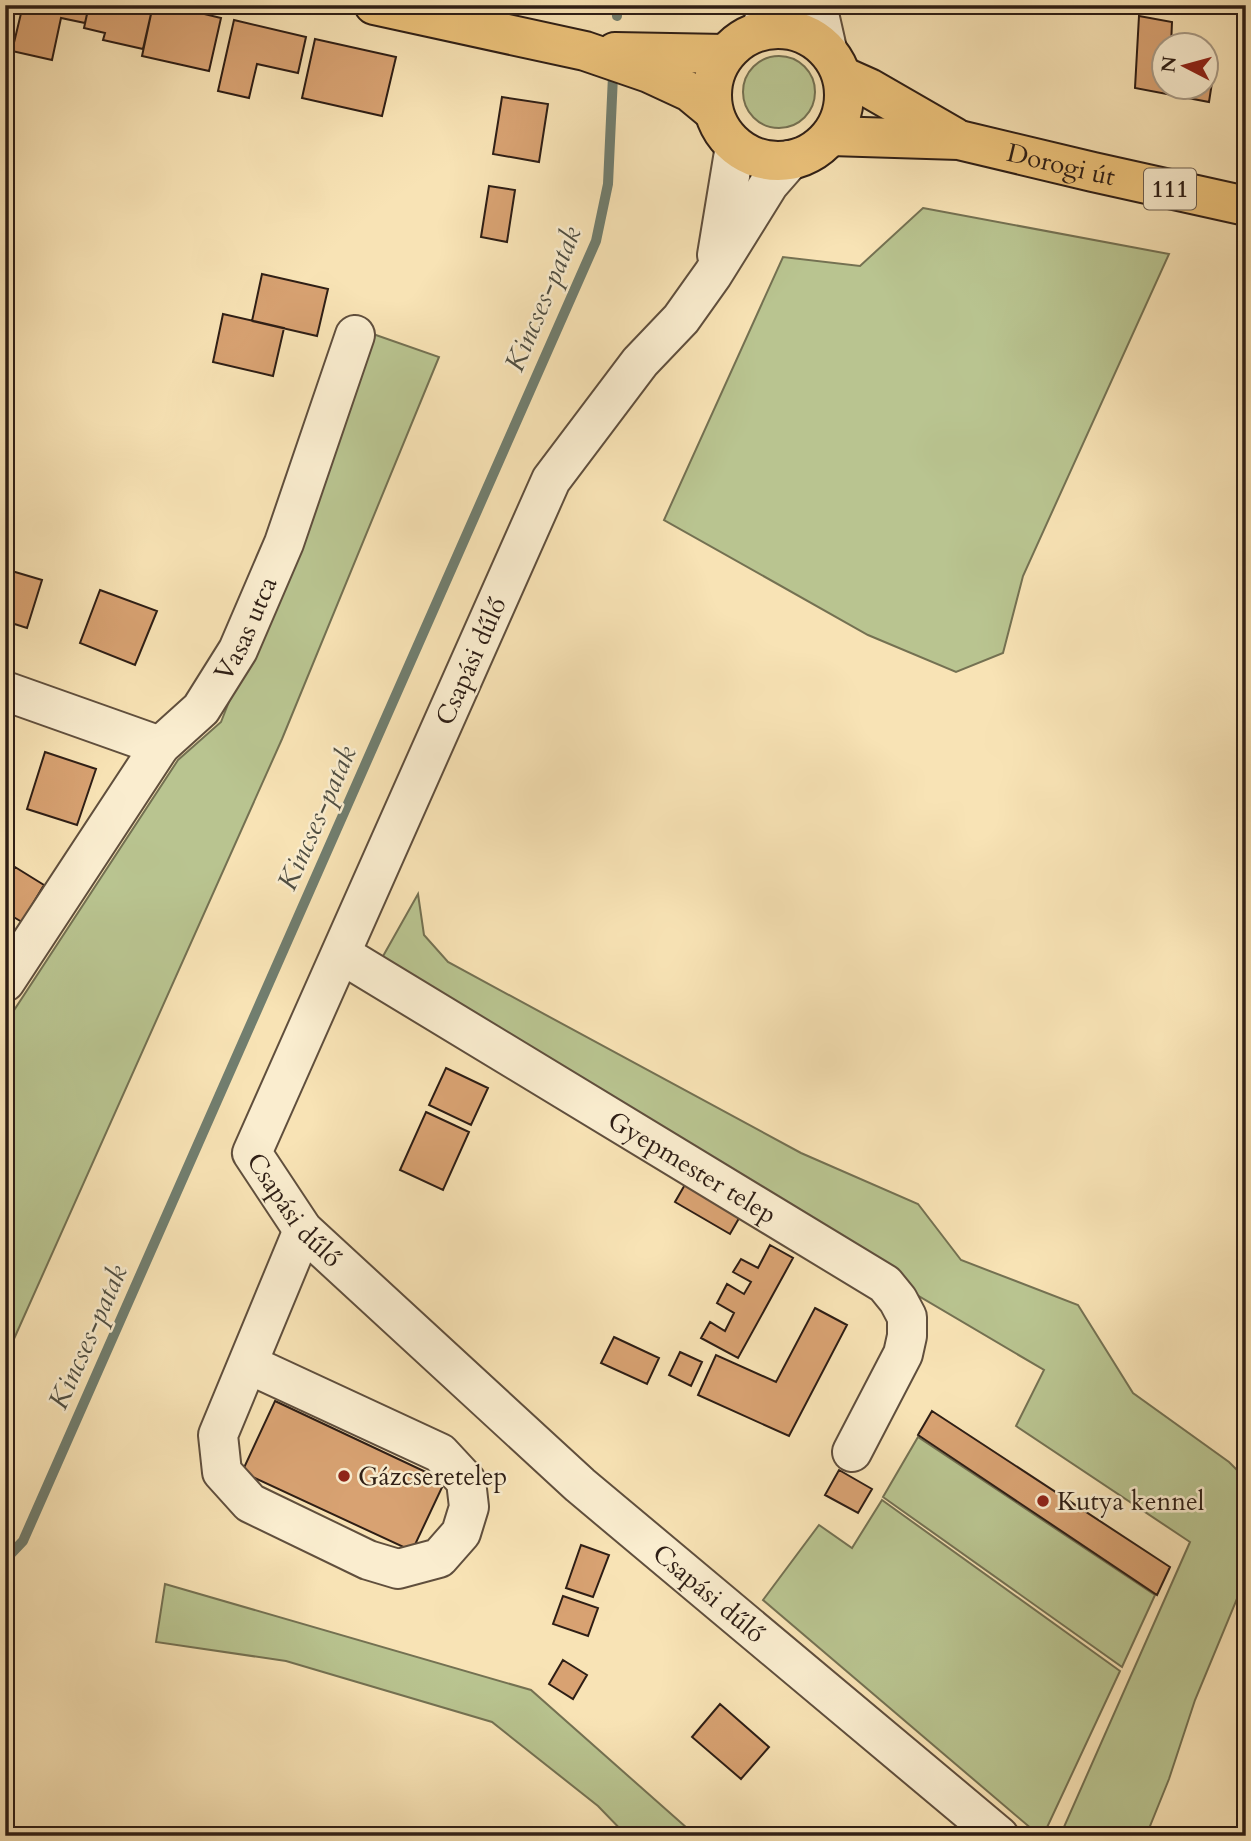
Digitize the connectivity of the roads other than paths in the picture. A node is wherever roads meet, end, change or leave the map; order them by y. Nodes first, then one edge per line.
1 (374, 5) edge
2 (817, 5) edge
3 (765, 18) edge
4 (725, 54) junction
5 (834, 62) junction
6 (654, 63) junction
7 (713, 111) junction
8 (831, 136) junction
9 (959, 140) junction
10 (735, 146) junction
11 (790, 160) junction
12 (1246, 206) edge
13 (713, 274) junction
14 (355, 335) dead end
15 (5, 691) edge
16 (160, 746) junction
17 (341, 954) junction
18 (5, 982) edge
19 (303, 1230) junction
20 (248, 1364) junction
21 (852, 1452) dead end
22 (999, 1836) edge

1 - 6 main road
2 - 5 street
3 - 4 main road, 111
3 - 5 main road, 111
4 - 6 main road
4 - 7 main road
5 - 8 main road
5 - 9 main road, Dorogi út / 111
6 - 7 main road
7 - 10 main road
8 - 9 main road, Dorogi út / 111
8 - 11 main road
9 - 12 main road, Dorogi út / 111
10 - 11 main road
10 - 13 street, Csapási dűlő
11 - 13 street, Csapási dűlő
13 - 17 street, Csapási dűlő
14 - 16 street, Vasas utca
15 - 16 street
16 - 18 street, Vasas utca
17 - 19 street, Csapási dűlő
17 - 21 street, Gyepmester telep
19 - 20 street
19 - 22 street, Csapási dűlő
20 - 20 street

